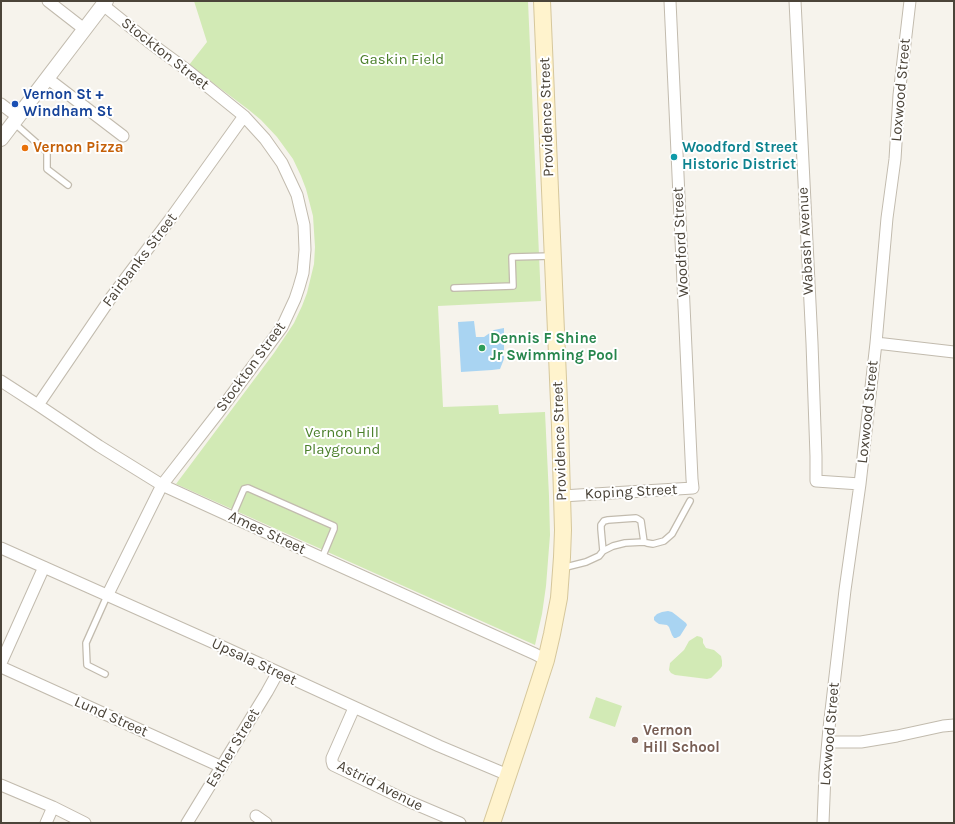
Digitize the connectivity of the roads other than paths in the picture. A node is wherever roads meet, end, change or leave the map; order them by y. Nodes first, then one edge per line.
1 (48, 1) edge
2 (542, 1) edge
3 (670, 1) edge
4 (795, 1) edge
5 (910, 1) edge
6 (104, 3) edge
7 (84, 29) junction
8 (47, 78) junction
9 (1, 104) edge
10 (244, 116) junction
11 (16, 120) junction
12 (123, 136) dead end
13 (1, 139) edge
14 (68, 185) dead end
15 (552, 256) junction
16 (454, 288) dead end
17 (876, 343) junction
18 (954, 352) edge
19 (1, 381) edge
20 (38, 405) junction
21 (692, 483) joint
22 (860, 484) junction
23 (162, 485) junction
24 (562, 496) junction
25 (690, 501) dead end
26 (232, 517) junction
27 (644, 542) junction
28 (1, 548) edge
29 (603, 552) junction
30 (322, 558) junction
31 (44, 567) junction
32 (562, 568) junction
33 (107, 596) junction
34 (546, 660) junction
35 (1, 663) edge
36 (1, 667) edge
37 (278, 672) junction
38 (105, 674) dead end
39 (354, 708) junction
40 (954, 725) edge
41 (828, 742) junction
42 (222, 767) junction
43 (508, 775) junction
44 (1, 785) edge
45 (52, 807) junction
46 (256, 816) dead end
47 (46, 823) edge
48 (85, 823) edge
49 (187, 823) edge
50 (266, 823) edge
51 (460, 823) edge
52 (492, 823) edge
53 (823, 823) edge

1 - 7 street
2 - 15 main road, Providence Street
3 - 21 street, Woodford Street
4 - 22 street, Wabash Avenue
5 - 17 street, Loxwood Street
6 - 7 street
6 - 10 street, Stockton Street
7 - 8 street
8 - 11 street
8 - 12 street
9 - 11 street
10 - 20 street, Fairbanks Street
10 - 23 street, Stockton Street
11 - 13 street
11 - 14 lane
15 - 16 lane
15 - 24 main road, Providence Street
17 - 18 street
17 - 22 street, Loxwood Street
19 - 20 street, Ames Street
20 - 23 street, Ames Street
21 - 24 street, Koping Street
22 - 41 street, Loxwood Street
23 - 26 street, Ames Street
23 - 33 street, Stockton Street
24 - 32 main road, Providence Street
25 - 27 lane
26 - 30 street, Ames Street
26 - 30 lane
27 - 29 lane
27 - 29 lane
28 - 31 street, Upsala Street
29 - 32 lane
30 - 34 street, Ames Street
31 - 33 street, Upsala Street
31 - 35 street
32 - 34 main road, Providence Street
33 - 37 street, Upsala Street
33 - 38 lane
34 - 43 main road, Providence Street
36 - 42 street, Lund Street
37 - 39 street, Upsala Street
37 - 42 street, Esther Street
39 - 43 street, Upsala Street
39 - 51 street, Astrid Avenue
40 - 41 street
41 - 53 street, Loxwood Street
42 - 49 street, Esther Street
43 - 52 main road, Providence Street
44 - 45 street
45 - 47 street
45 - 48 street
46 - 50 street

